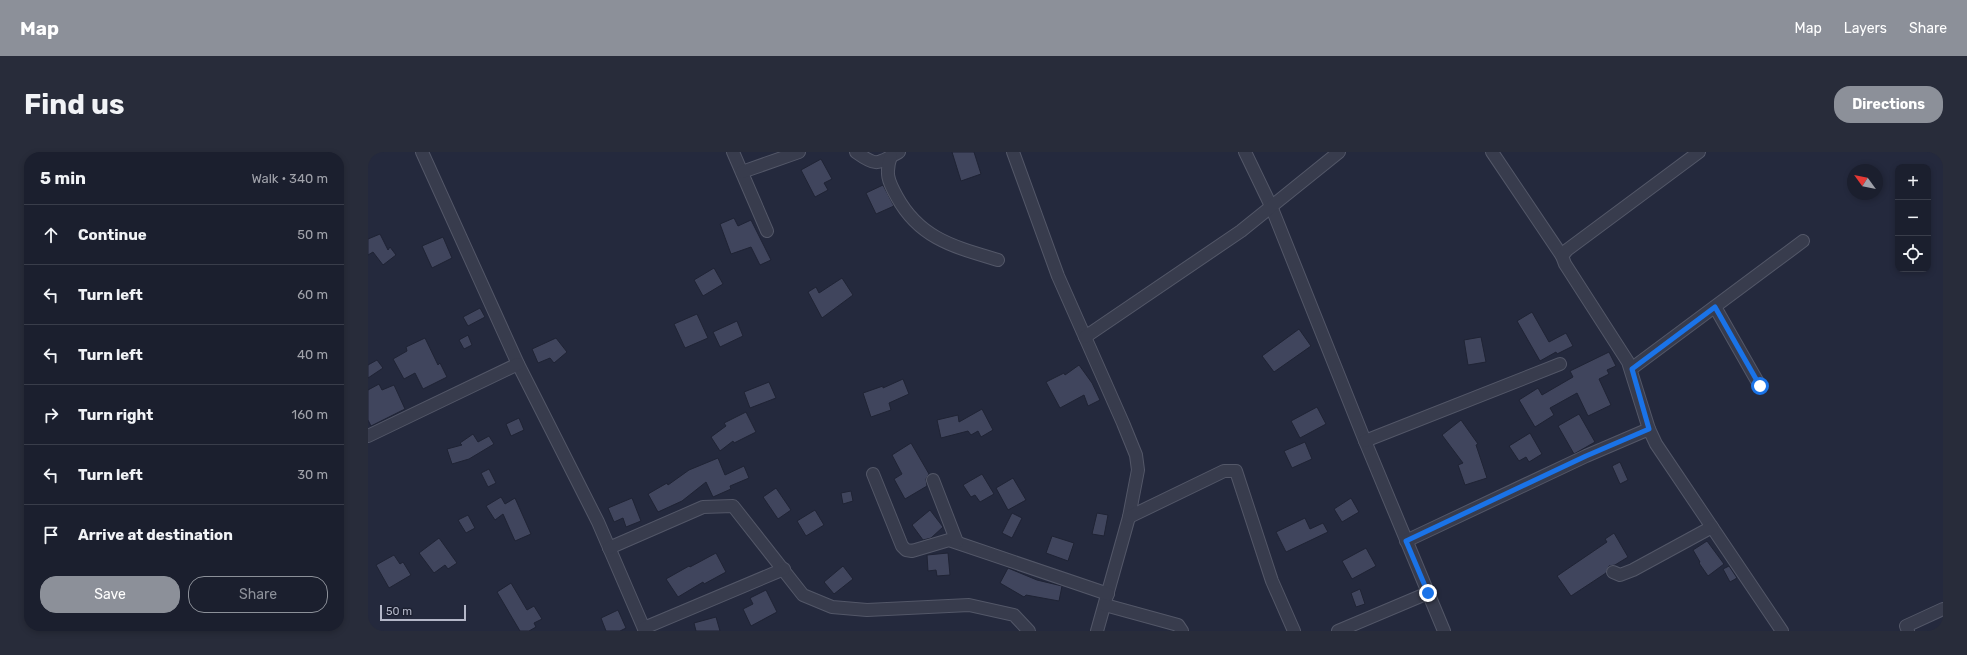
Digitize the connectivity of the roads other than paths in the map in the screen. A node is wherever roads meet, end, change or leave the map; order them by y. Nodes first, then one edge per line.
1 (733, 152) edge
2 (799, 152) edge
3 (856, 152) edge
4 (1013, 152) edge
5 (1245, 152) edge
6 (1339, 152) edge
7 (1492, 152) edge
8 (1699, 152) edge
9 (426, 153) edge
10 (895, 154) edge
11 (742, 172) junction
12 (1271, 206) junction
13 (767, 231) dead end
14 (1803, 241) dead end
15 (1562, 256) junction
16 (998, 260) dead end
17 (1715, 307) junction
18 (1085, 337) junction
19 (518, 364) junction
20 (1560, 364) dead end
21 (1632, 369) junction
22 (1760, 386) dead end
23 (1649, 429) junction
24 (368, 436) edge
25 (1364, 441) junction
26 (873, 474) dead end
27 (933, 480) dead end
28 (1129, 517) junction
29 (1712, 527) junction
30 (1406, 541) junction
31 (956, 542) junction
32 (609, 548) junction
33 (784, 569) junction
34 (1613, 572) dead end
35 (1428, 593) junction
36 (1106, 599) junction
37 (1943, 610) edge
38 (645, 629) edge
39 (1904, 629) edge
40 (1029, 631) edge
41 (1097, 631) edge
42 (1182, 631) edge
43 (1294, 631) edge
44 (1338, 631) edge
45 (1444, 631) edge
46 (1782, 631) edge

1 - 11 street
2 - 11 street
3 - 10 street
4 - 18 street
5 - 12 street
6 - 12 street
7 - 15 street
8 - 15 street
9 - 19 street
10 - 16 street
11 - 13 street
12 - 18 street
12 - 25 street
14 - 17 street
15 - 21 street
17 - 21 street
17 - 22 street
18 - 28 street
19 - 24 street
19 - 32 street
20 - 25 street
21 - 23 street
23 - 29 street
23 - 30 street
25 - 30 street
26 - 31 street
27 - 31 street
28 - 36 street
28 - 43 street
29 - 34 street
29 - 46 street
30 - 35 street
31 - 36 street
32 - 33 street
32 - 38 street
33 - 38 street
33 - 40 street
35 - 44 street
35 - 45 street
36 - 41 street
36 - 42 street
37 - 39 street

